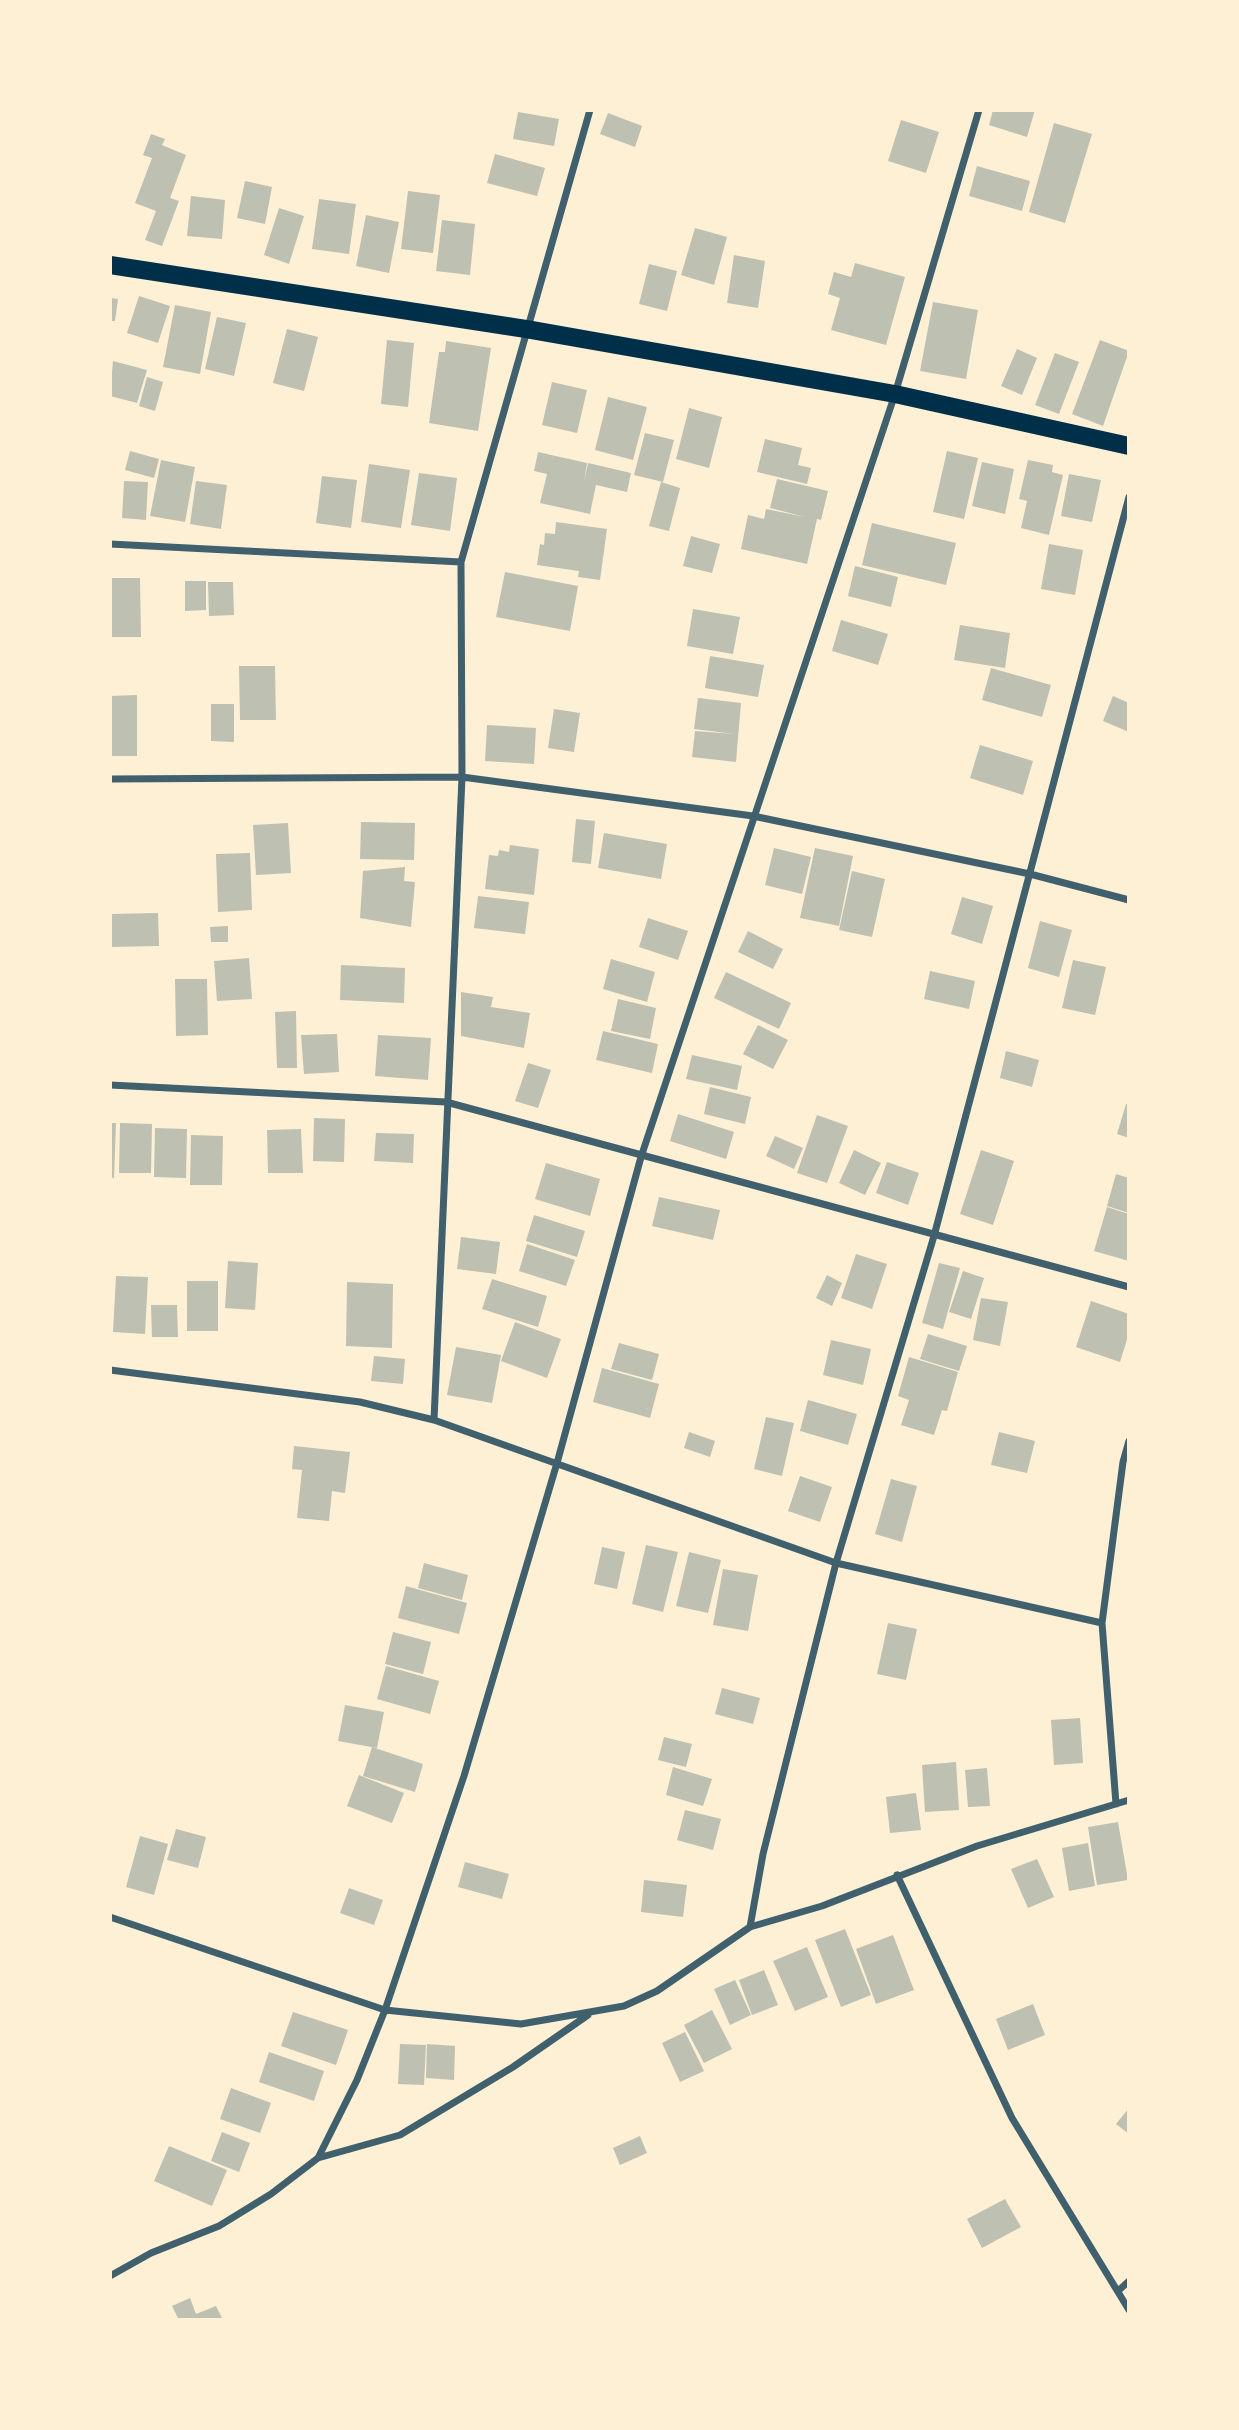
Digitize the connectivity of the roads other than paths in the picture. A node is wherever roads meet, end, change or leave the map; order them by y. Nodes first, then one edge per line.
1 (590, 110) edge
2 (979, 110) edge
3 (110, 265) edge
4 (526, 329) junction
5 (895, 394) junction
6 (1129, 446) edge
7 (1129, 497) edge
8 (110, 544) edge
9 (461, 562) junction
10 (463, 777) junction
11 (110, 779) edge
12 (753, 816) junction
13 (1030, 874) junction
14 (1129, 901) edge
15 (110, 1085) edge
16 (446, 1102) junction
17 (641, 1157) junction
18 (934, 1236) junction
19 (1129, 1287) edge
20 (110, 1370) edge
21 (434, 1420) junction
22 (1129, 1441) edge
23 (557, 1464) junction
24 (836, 1563) junction
25 (1102, 1623) junction
26 (1129, 1800) edge
27 (1116, 1804) junction
28 (897, 1875) junction
29 (110, 1917) edge
30 (750, 1927) junction
31 (384, 2010) junction
32 (589, 2014) junction
33 (318, 2158) junction
34 (110, 2276) edge
35 (1129, 2281) edge
36 (1118, 2291) junction
37 (1129, 2309) edge

1 - 4 street
2 - 5 street
3 - 4 main road
4 - 5 main road
4 - 9 street
5 - 6 main road
5 - 12 street
7 - 13 street
8 - 9 street
9 - 10 street
10 - 11 street
10 - 12 street
10 - 16 street
12 - 13 street
12 - 17 street
13 - 14 street
13 - 18 street
15 - 16 street
16 - 17 street
16 - 21 street
17 - 18 street
17 - 23 street
18 - 19 street
18 - 24 street
20 - 21 street
21 - 23 street
22 - 25 street
23 - 24 street
23 - 31 street
24 - 25 street
24 - 30 street
25 - 27 street
26 - 27 street
27 - 28 street
28 - 30 street
28 - 36 street
29 - 31 street
30 - 32 street
31 - 32 street
31 - 33 street
32 - 33 street
33 - 34 street
35 - 36 street
36 - 37 street

